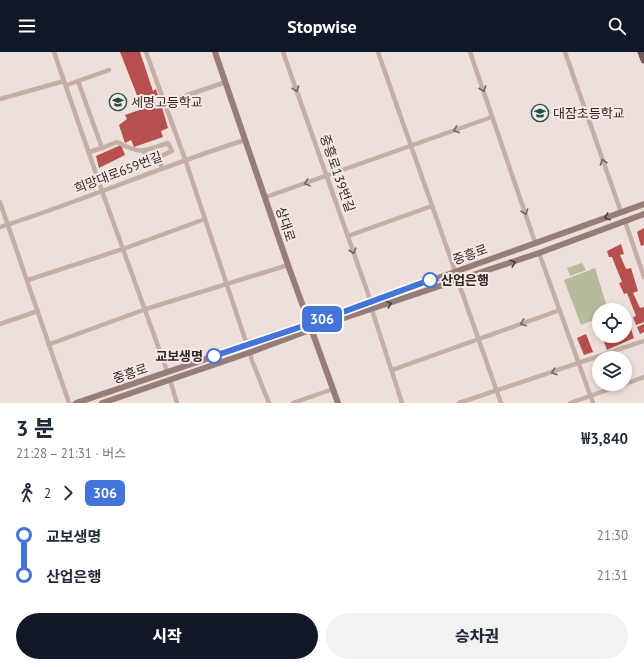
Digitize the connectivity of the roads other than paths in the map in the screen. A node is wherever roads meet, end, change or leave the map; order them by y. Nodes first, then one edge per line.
1 (54, 52) edge
2 (148, 52) edge
3 (215, 52) edge
4 (284, 52) edge
5 (378, 52) edge
6 (470, 52) edge
7 (565, 52) edge
8 (642, 52) edge
9 (644, 60) edge
10 (109, 70) dead end
11 (78, 81) junction
12 (226, 82) junction
13 (66, 83) junction
14 (0, 99) edge
15 (164, 103) junction
16 (492, 117) junction
17 (245, 140) junction
18 (411, 146) junction
19 (102, 148) junction
20 (144, 151) junction
21 (89, 152) junction
22 (158, 157) junction
23 (185, 159) junction
24 (162, 168) junction
25 (327, 176) junction
26 (102, 191) junction
27 (266, 197) junction
28 (0, 202) edge
29 (644, 204) edge
30 (432, 206) junction
31 (621, 212) junction
32 (644, 214) edge
33 (205, 219) junction
34 (625, 222) junction
35 (8, 225) junction
36 (0, 227) edge
37 (348, 236) junction
38 (535, 242) junction
39 (123, 249) junction
40 (539, 254) junction
41 (288, 265) junction
42 (455, 271) junction
43 (644, 278) edge
44 (28, 280) junction
45 (458, 281) junction
46 (226, 283) junction
47 (371, 302) junction
48 (146, 309) junction
49 (372, 310) junction
50 (560, 310) junction
51 (38, 311) junction
52 (0, 324) edge
53 (311, 326) junction
54 (479, 339) junction
55 (644, 341) edge
56 (50, 344) junction
57 (247, 345) junction
58 (251, 352) junction
59 (579, 364) junction
60 (392, 370) junction
61 (167, 371) junction
62 (644, 377) edge
63 (170, 380) junction
64 (632, 381) edge
65 (333, 389) junction
66 (496, 390) junction
67 (605, 391) edge
68 (590, 396) junction
69 (69, 403) edge
70 (76, 403) edge
71 (102, 403) edge
72 (177, 403) edge
73 (269, 403) edge
74 (293, 403) edge
75 (338, 403) edge
76 (402, 403) edge
77 (459, 403) edge
78 (501, 403) edge
79 (570, 403) edge
80 (593, 403) edge

1 - 13 street
2 - 15 street
3 - 12 main road, 상대로
4 -> 25 street, 중흥로139번길
5 - 18 street
6 -> 16 street
31 -> 7 street
8 - 9 main road
10 - 11 street
11 - 13 street
11 - 19 street
12 - 15 street
12 - 17 main road, 상대로
13 - 14 street
13 - 21 street
15 - 23 street
16 -> 18 street
16 -> 38 street
17 - 23 street, 희망대로659번길
17 - 27 main road, 상대로
18 - 25 street
18 - 30 street
19 - 20 street
19 - 21 street
20 - 22 street
20 - 22 street
21 - 26 street
22 - 24 street
23 - 24 street, 희망대로659번길
23 - 33 street
24 - 26 street, 희망대로659번길
25 -> 27 street
25 - 37 street, 중흥로139번길
26 - 35 street, 희망대로659번길
26 - 39 street
27 - 41 main road, 상대로
28 - 35 street
29 - 31 main road, 중흥로
30 - 37 street
30 - 42 street
31 -> 38 main road, 중흥로
32 - 34 main road, 중흥로
33 - 39 street
33 - 46 street
34 - 40 main road, 중흥로
34 - 43 street
35 - 36 street, 희망대로659번길
35 - 44 street
37 -> 47 street, 중흥로139번길
38 - 42 main road, 중흥로
39 - 44 street
39 - 48 street
45 -> 40 main road, 중흥로
40 - 50 street
41 - 46 street
41 - 53 main road, 상대로
42 - 47 main road, 중흥로
44 - 51 street
49 -> 45 main road, 중흥로
45 - 54 street
46 - 48 street
46 - 57 street
47 - 53 main road, 중흥로
48 - 56 street
48 - 61 street
49 - 53 main road, 중흥로
49 - 60 street
50 -> 54 street
50 - 59 street
51 - 52 street
51 - 56 street
53 - 57 main road, 중흥로
53 - 58 main road, 중흥로
53 - 65 main road, 상대로
54 - 60 street
54 - 66 street
55 - 59 street
56 - 69 street
57 - 61 main road, 중흥로
58 - 63 main road, 중흥로
58 - 73 street
59 -> 66 street
59 - 68 street
60 - 76 street
61 - 70 main road, 중흥로
62 - 64 street
63 - 71 main road, 중흥로
63 - 72 street
65 - 74 street
65 - 75 main road, 상대로
66 - 77 street
66 - 78 street
67 - 68 street
68 - 79 street
68 - 80 street

